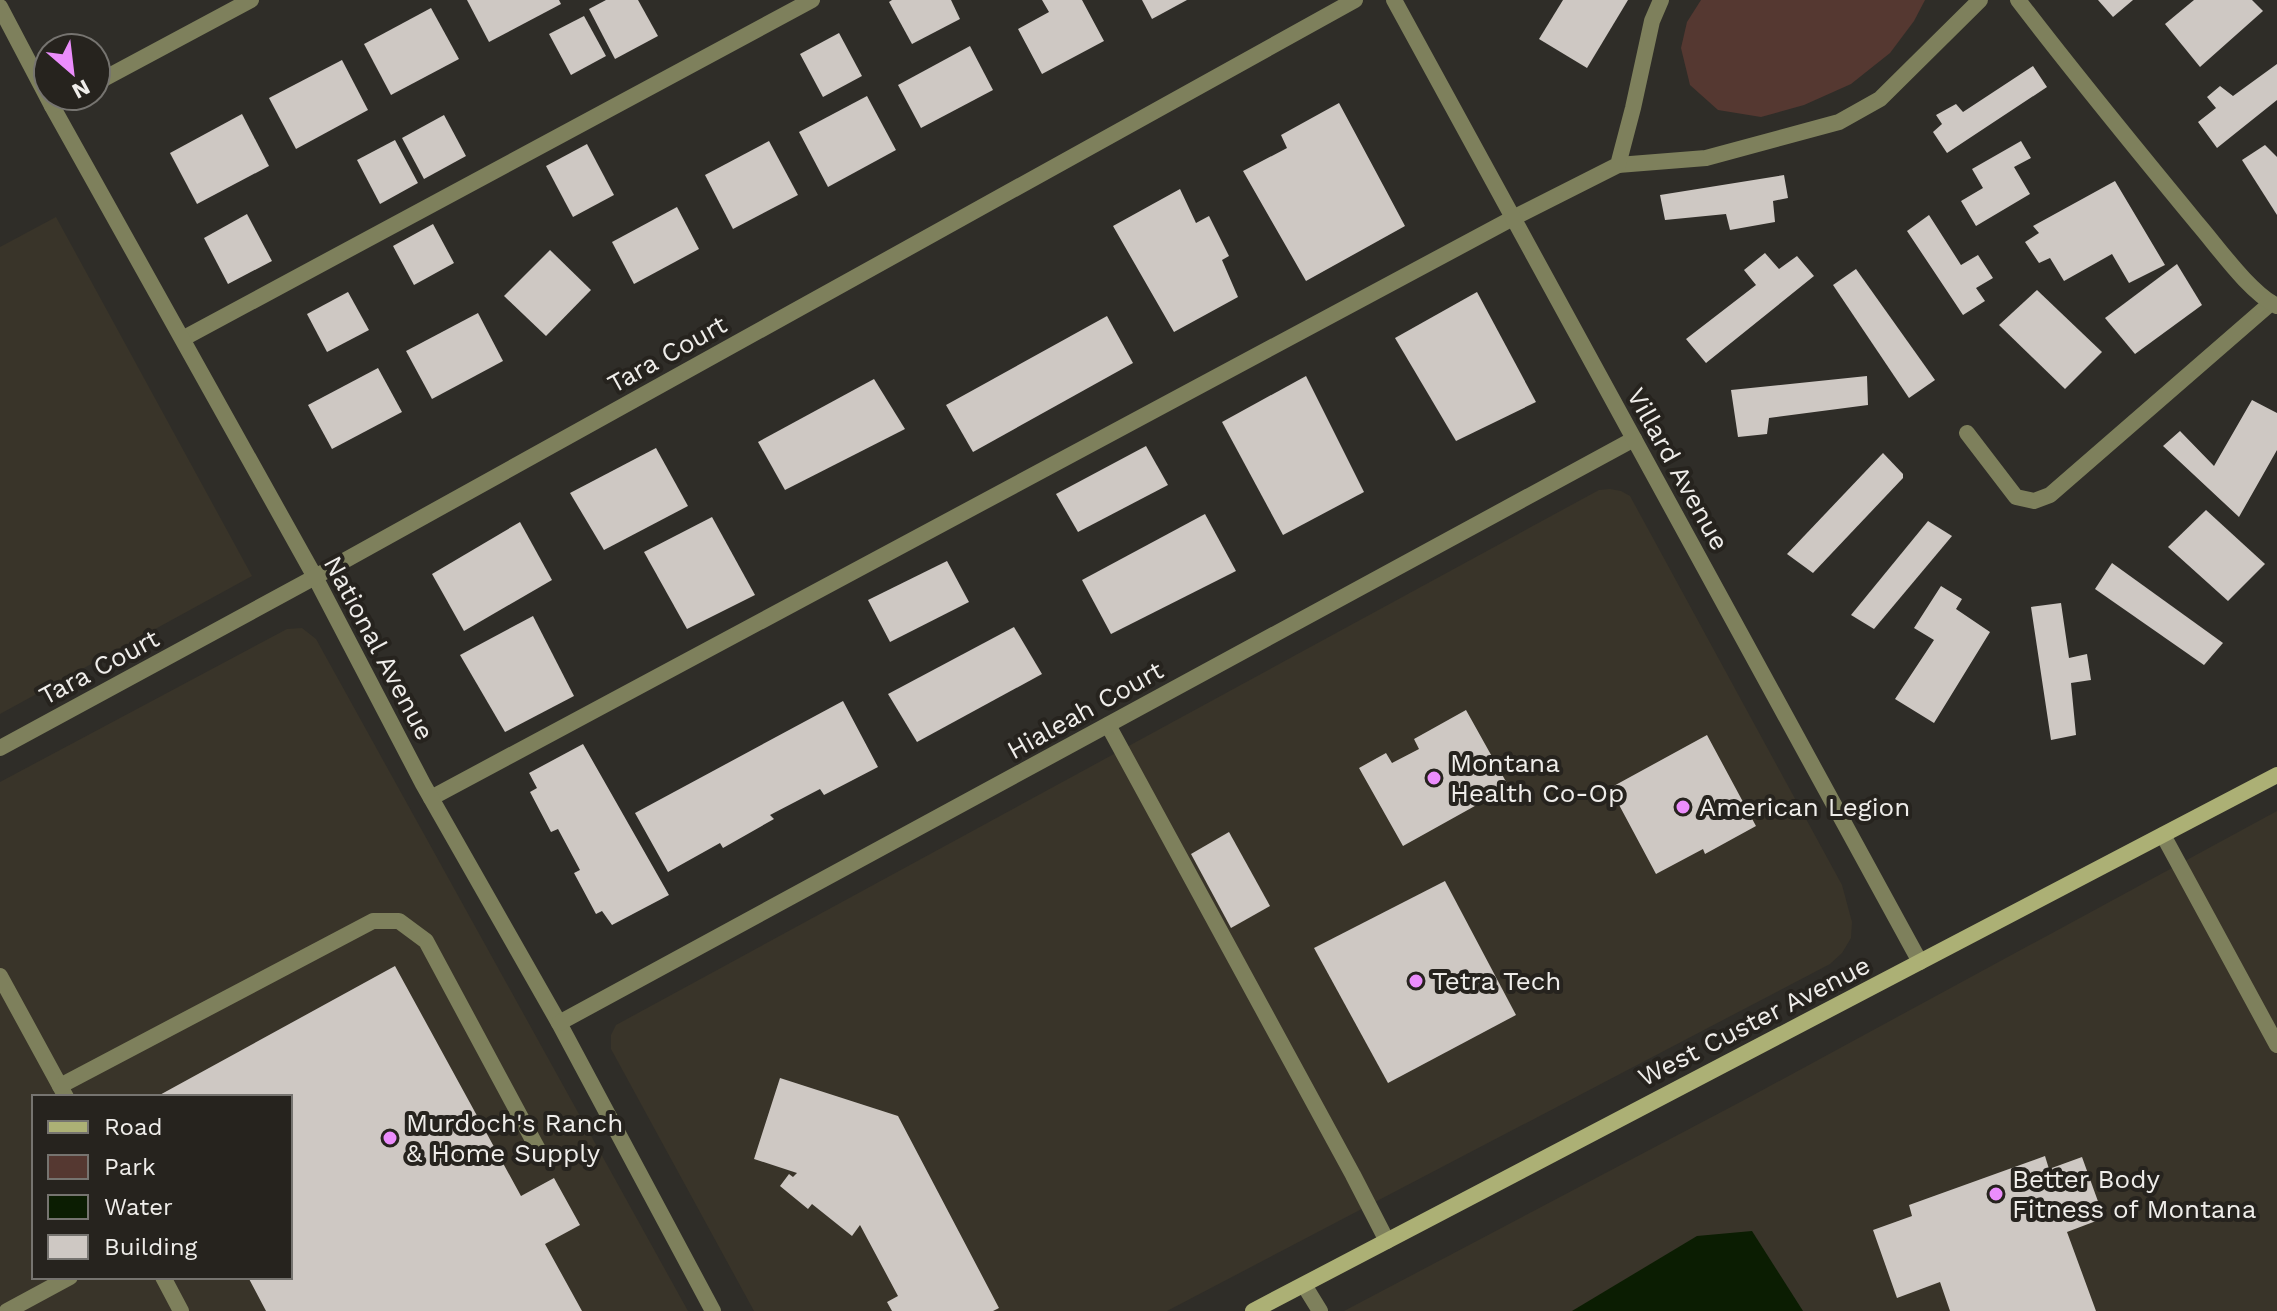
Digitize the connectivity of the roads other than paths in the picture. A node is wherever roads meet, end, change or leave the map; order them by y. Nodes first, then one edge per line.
1 (251, 0) edge
2 (812, 0) edge
3 (1355, 0) edge
4 (1394, 0) edge
5 (1661, 0) edge
6 (1980, 0) edge
7 (2018, 0) edge
8 (0, 7) edge
9 (32, 68) edge
10 (112, 74) edge
11 (55, 112) edge
12 (1618, 165) junction
13 (1513, 218) junction
14 (2274, 305) edge
15 (184, 338) junction
16 (1967, 433) dead end
17 (1634, 439) junction
18 (315, 577) junction
19 (1108, 725) junction
20 (0, 748) edge
21 (2277, 775) edge
22 (431, 798) junction
23 (2163, 835) junction
24 (1920, 962) junction
25 (0, 976) edge
26 (559, 1023) junction
27 (2277, 1045) edge
28 (63, 1091) edge
29 (541, 1155) dead end
30 (1387, 1241) junction
31 (66, 1279) edge
32 (164, 1279) edge
33 (1304, 1285) junction
34 (7, 1311) edge
35 (181, 1311) edge
36 (713, 1311) edge
37 (1253, 1311) edge
38 (1320, 1311) edge

1 - 10 street
2 - 15 street
3 - 18 street, Tara Court
4 - 13 street, Villard Avenue
5 - 12 street
6 - 12 street
7 - 14 street
8 - 9 street, National Avenue
11 - 15 street, National Avenue
12 - 13 street
13 - 17 street, Villard Avenue
13 - 22 street
14 - 16 street
15 - 18 street, National Avenue
17 - 19 street, Hialeah Court
17 - 24 street, Villard Avenue
18 - 20 street, Tara Court
18 - 22 street, National Avenue
19 - 26 street, Hialeah Court
19 - 30 street
21 - 23 main road, West Custer Avenue
22 - 26 street, National Avenue
23 - 24 main road, West Custer Avenue
23 - 27 street
24 - 30 main road, West Custer Avenue
25 - 28 street
26 - 36 street, National Avenue
28 - 29 street
30 - 33 main road, West Custer Avenue
31 - 34 street
32 - 35 street
33 - 37 main road, West Custer Avenue
33 - 38 street

